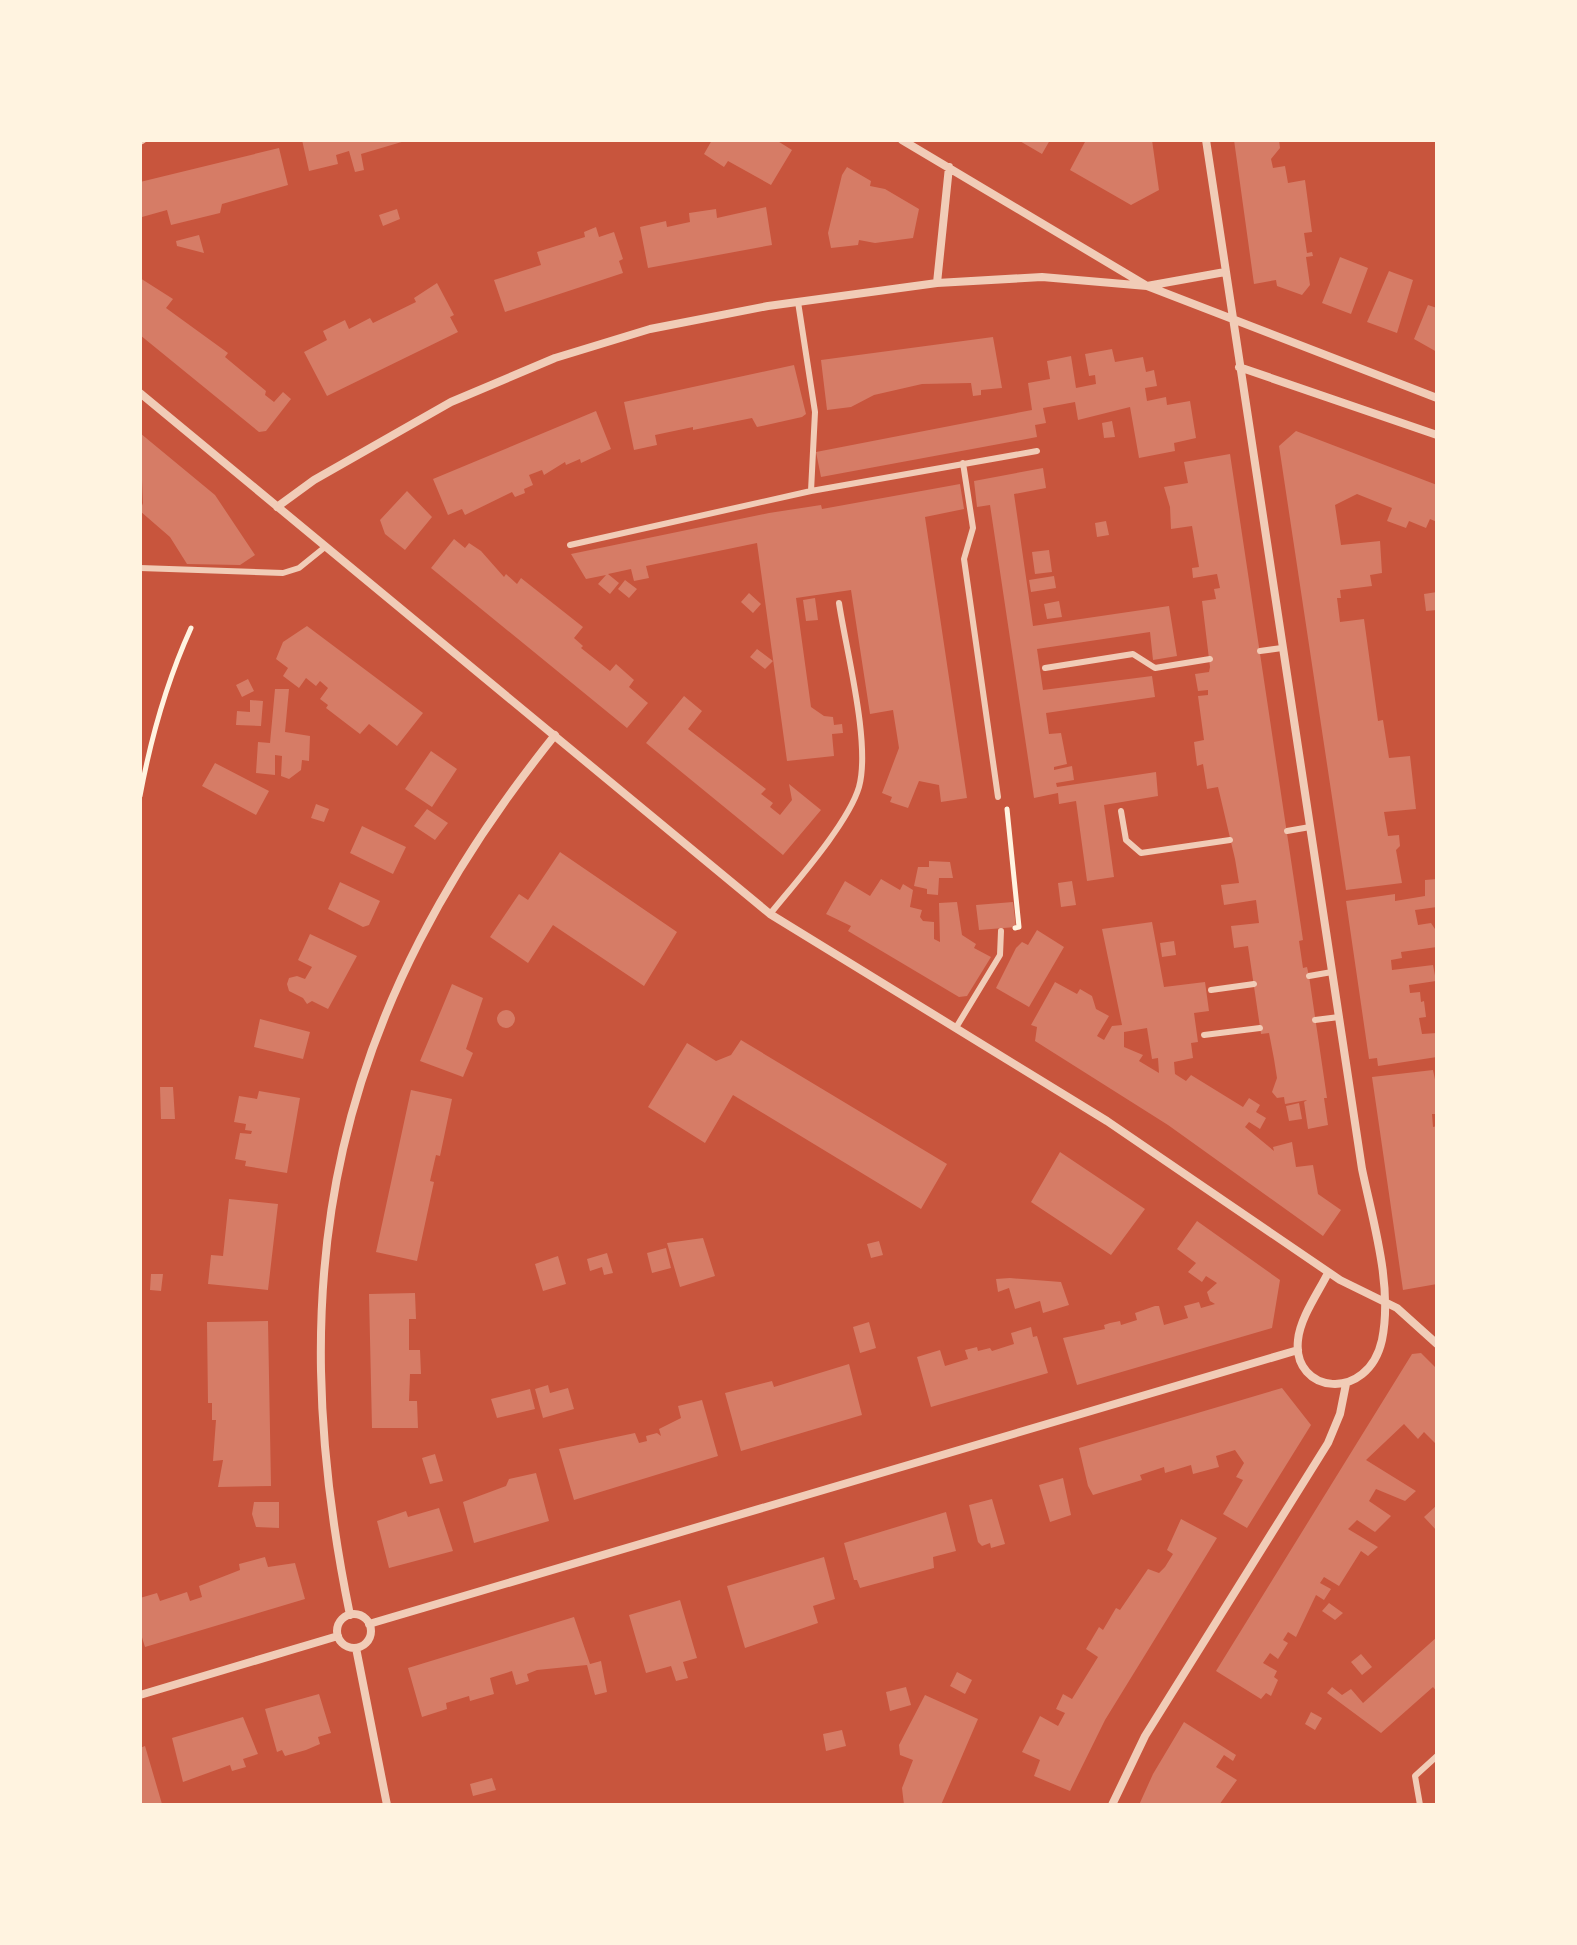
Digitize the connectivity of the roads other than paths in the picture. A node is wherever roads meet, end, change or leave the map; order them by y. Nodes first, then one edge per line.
1 (902, 140) edge
2 (1206, 140) edge
3 (949, 167) junction
4 (1225, 272) junction
5 (937, 283) junction
6 (1147, 286) junction
7 (798, 302) junction
8 (1233, 321) junction
9 (1239, 367) junction
10 (140, 393) edge
11 (1437, 398) edge
12 (1437, 435) edge
13 (1037, 451) dead end
14 (963, 463) junction
15 (811, 491) junction
16 (277, 507) junction
17 (570, 545) dead end
18 (325, 547) junction
19 (140, 568) edge
20 (839, 603) dead end
21 (1282, 648) junction
22 (1260, 651) dead end
23 (1210, 659) dead end
24 (1045, 668) dead end
25 (555, 735) junction
26 (998, 797) road end
27 (1121, 811) dead end
28 (1310, 827) junction
29 (1287, 831) dead end
30 (1230, 840) dead end
31 (770, 914) junction
32 (1001, 931) road end
33 (1332, 972) junction
34 (1309, 976) dead end
35 (1254, 984) dead end
36 (1211, 990) dead end
37 (1339, 1017) junction
38 (1315, 1020) dead end
39 (957, 1026) junction
40 (1260, 1028) dead end
41 (1204, 1035) dead end
42 (1328, 1273) junction
43 (1383, 1299) junction
44 (1437, 1344) edge
45 (1298, 1350) junction
46 (1346, 1384) junction
47 (350, 1615) junction
48 (369, 1624) junction
49 (338, 1636) junction
50 (356, 1648) junction
51 (140, 1695) edge
52 (1437, 1756) edge
53 (387, 1805) edge
54 (1112, 1805) edge
55 (1420, 1805) edge

1 - 3 street
2 - 4 street
3 - 5 street
3 - 6 street
4 - 6 street
4 - 8 street
5 - 6 street
5 - 7 street
6 - 8 street
7 - 15 lane
7 - 16 street
8 - 9 street
8 - 11 street
9 - 12 street
9 - 21 street
10 - 16 street
13 - 14 lane
14 - 15 lane
14 - 26 lane
15 - 17 lane
16 - 18 street
18 - 19 lane
18 - 25 street
20 - 31 lane
21 - 22 lane
21 - 28 street
23 - 24 lane
25 - 31 street
25 - 47 street
27 - 30 lane
28 - 29 lane
28 - 33 street
31 - 39 street
32 - 39 lane
33 - 34 lane
33 - 37 street
35 - 36 lane
37 - 38 lane
37 - 43 street
39 - 42 street
40 - 41 lane
42 - 43 street
42 - 45 street
43 - 44 street
43 - 46 street
45 - 46 street
45 - 48 street
46 - 54 street
47 - 48 street
47 - 49 street
48 - 50 street
49 - 50 street
49 - 51 street
50 - 53 street
52 - 55 lane

